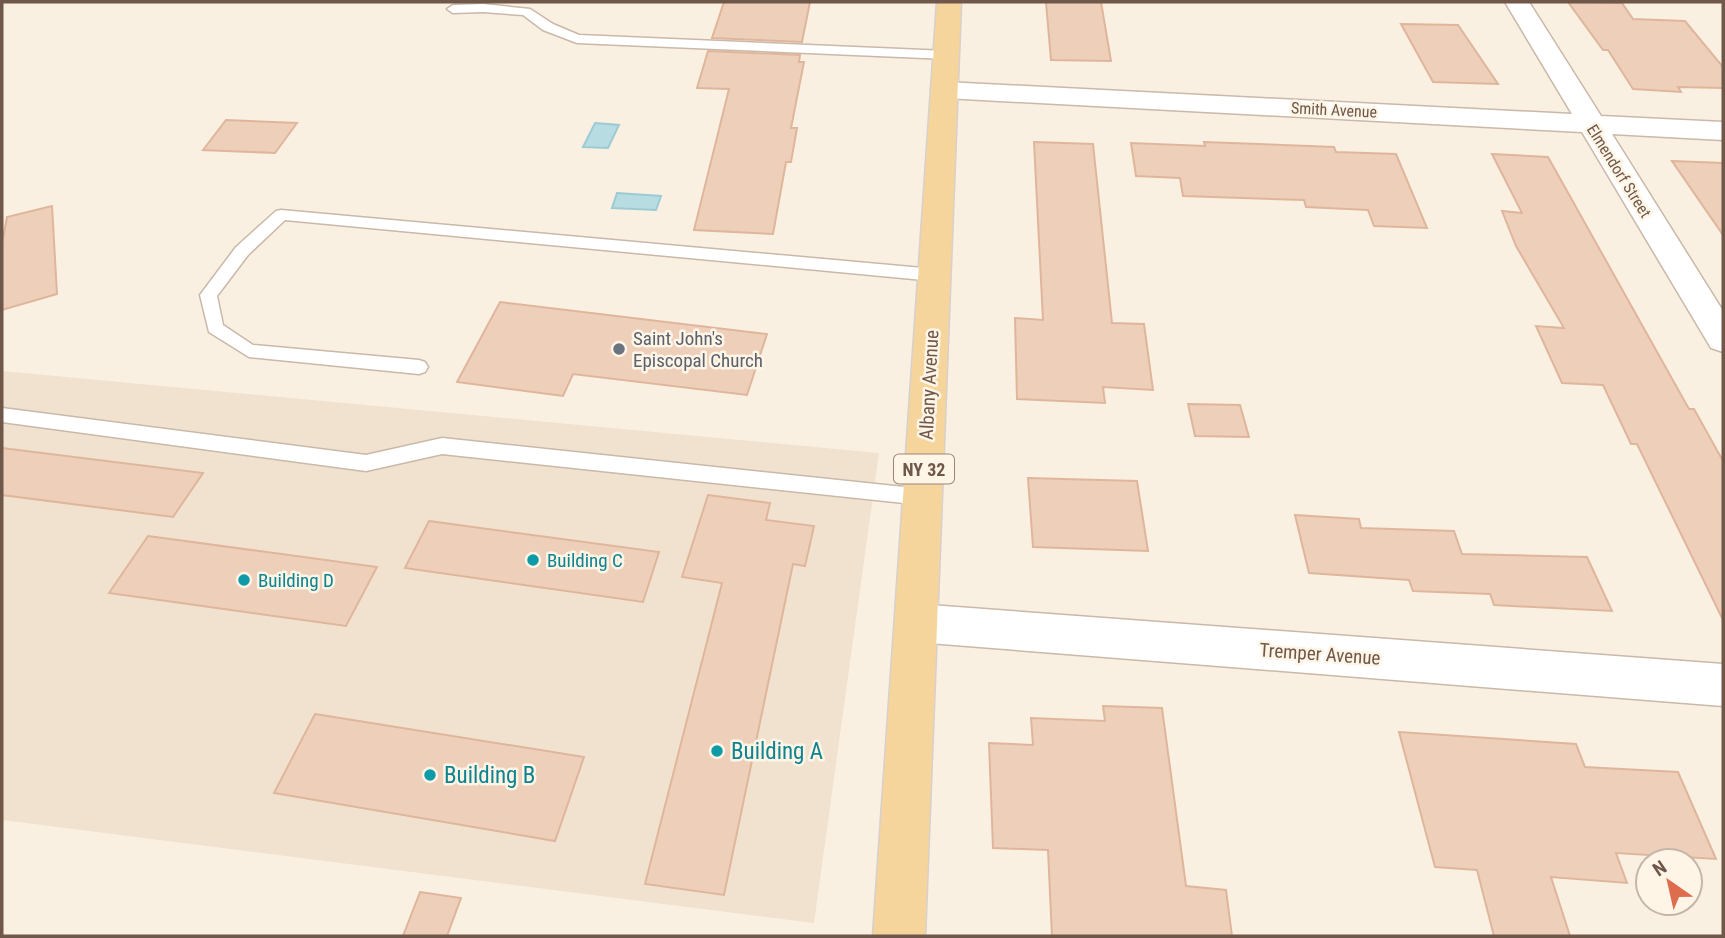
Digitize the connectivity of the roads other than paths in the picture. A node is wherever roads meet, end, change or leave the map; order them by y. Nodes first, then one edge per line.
1 (949, 2) edge
2 (1517, 2) edge
3 (453, 9) dead end
4 (946, 72) junction
5 (1589, 124) junction
6 (1723, 131) edge
7 (934, 275) junction
8 (1723, 339) edge
9 (419, 367) dead end
10 (2, 415) edge
11 (923, 497) junction
12 (916, 623) junction
13 (1723, 685) edge
14 (899, 936) edge

1 - 4 main road, Albany Avenue / NY 32
2 - 5 street, Elmendorf Street
3 - 4 lane
4 - 5 street, Smith Avenue
4 - 7 main road, Albany Avenue / NY 32
5 - 6 street, Smith Avenue
5 - 8 street, Elmendorf Street
7 - 9 lane
7 - 11 main road, Albany Avenue / NY 32
10 - 11 lane
11 - 12 main road, Albany Avenue / NY 32
12 - 13 street, Tremper Avenue
12 - 14 main road, Albany Avenue / NY 32

